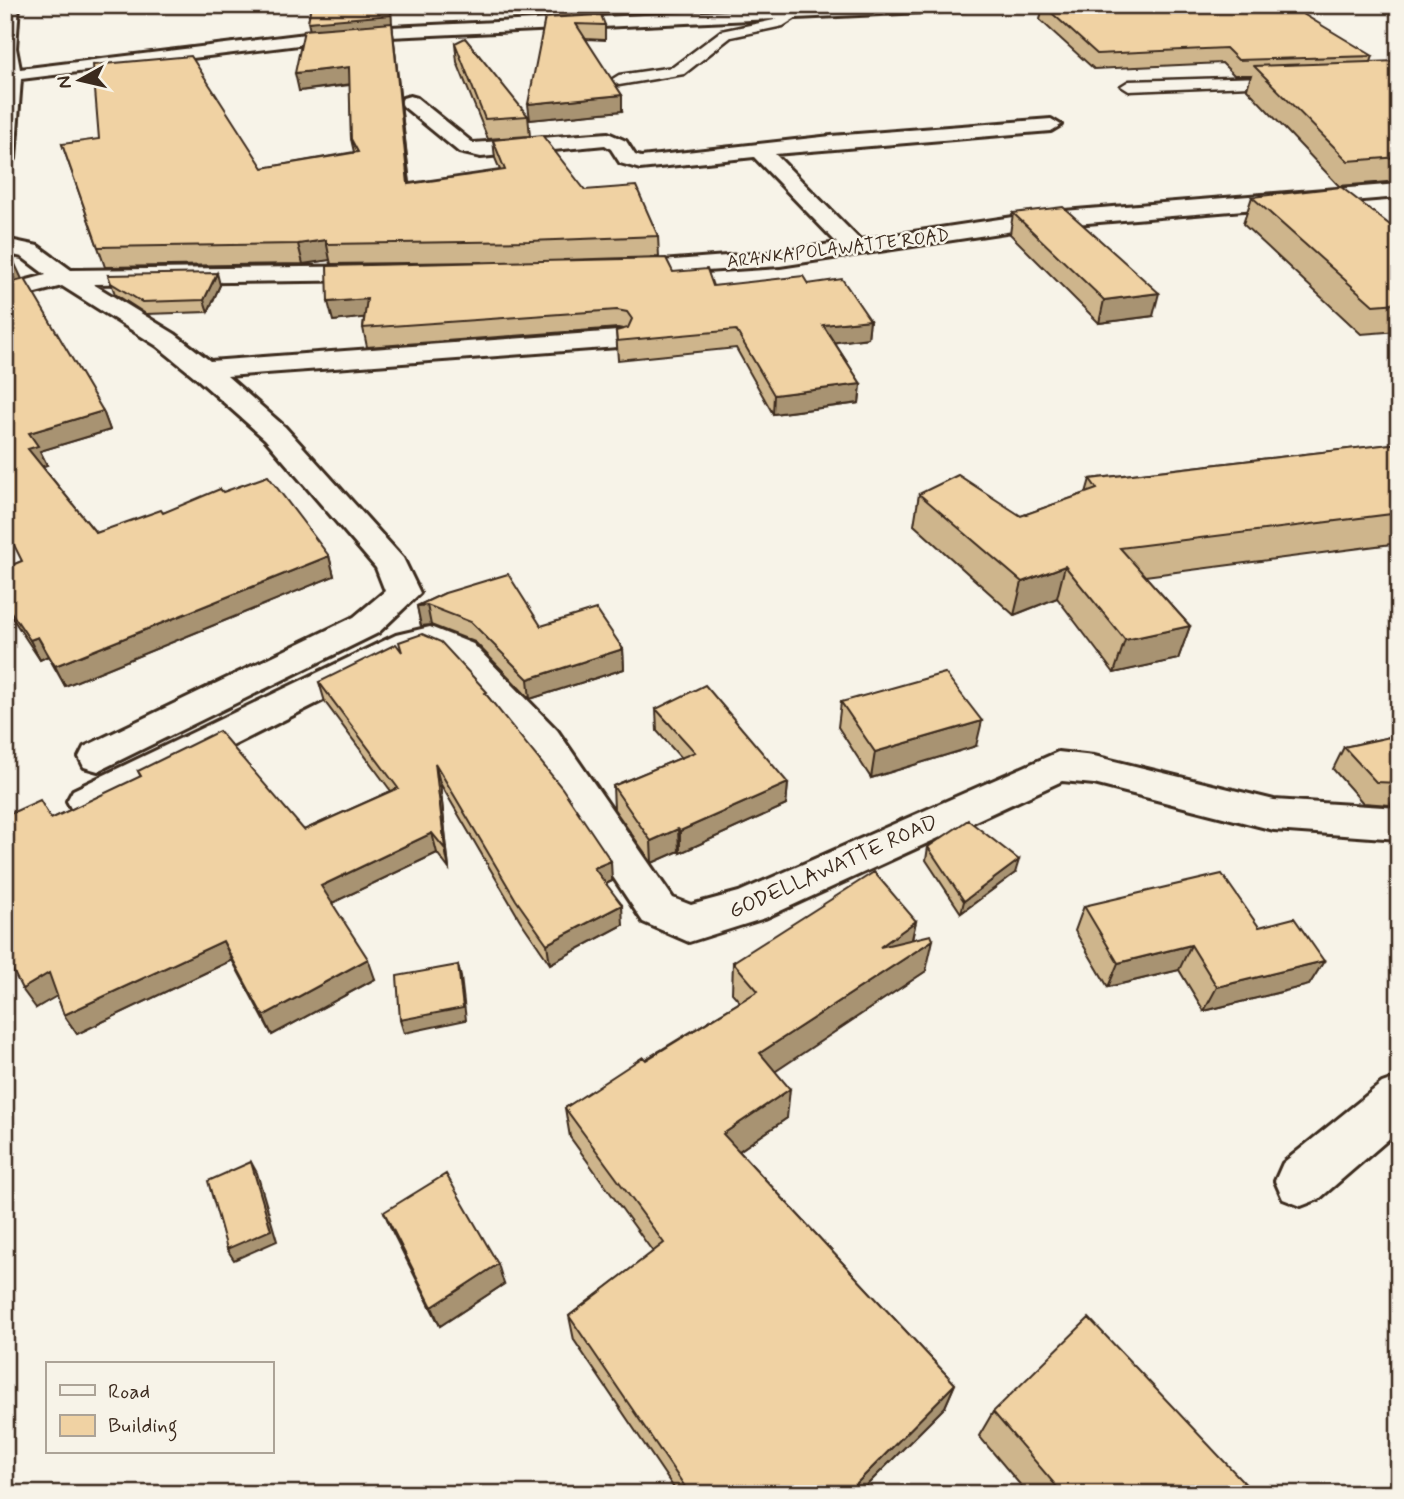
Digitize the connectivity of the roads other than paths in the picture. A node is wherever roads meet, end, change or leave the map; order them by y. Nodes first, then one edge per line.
1 (11, 5) edge
2 (965, 5) edge
3 (795, 14) junction
4 (12, 75) junction
5 (620, 80) dead end
6 (1309, 80) edge
7 (1129, 86) dead end
8 (410, 102) dead end
9 (1051, 125) dead end
10 (758, 149) junction
11 (5, 159) edge
12 (1399, 190) edge
13 (5, 246) edge
14 (855, 248) junction
15 (592, 270) edge
16 (407, 273) edge
17 (65, 277) junction
18 (5, 294) edge
19 (618, 339) edge
20 (204, 370) junction
21 (98, 757) dead end
22 (87, 801) edge
23 (1399, 824) edge
24 (1399, 1099) edge
25 (1301, 1181) dead end

1 - 4 street
2 - 3 street
3 - 4 street
3 - 5 lane
4 - 11 street
6 - 7 lane
8 - 10 street
9 - 10 street
10 - 14 street
12 - 14 street, ARANKAPOLAWATTE ROAD
13 - 17 street
14 - 15 street, ARANKAPOLAWATTE ROAD
16 - 17 street
17 - 18 street
17 - 20 street
19 - 20 street
20 - 21 street
22 - 23 street, GODELLAWATTE ROAD
24 - 25 street

